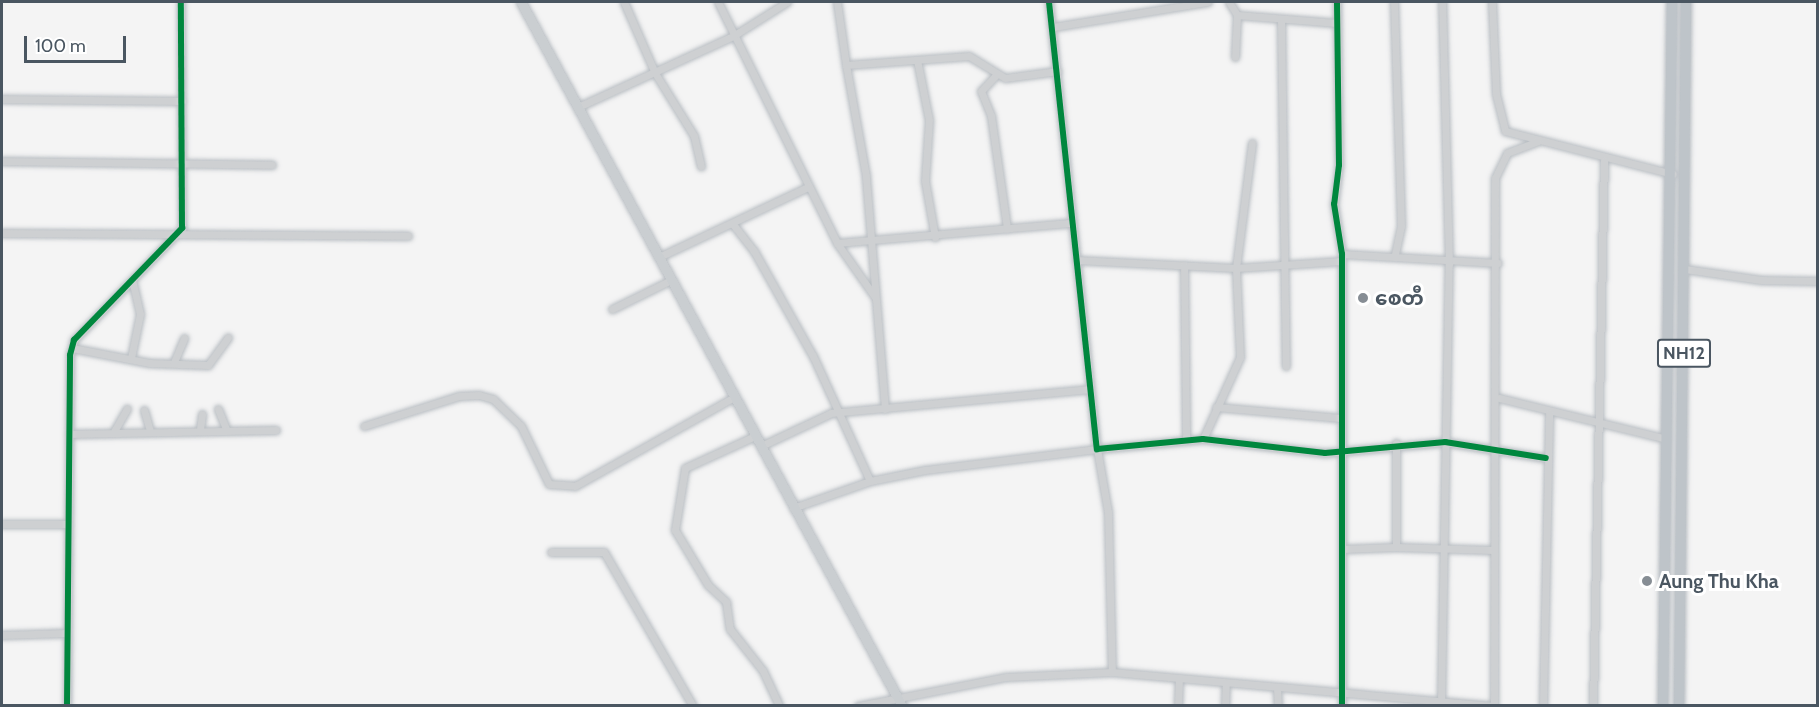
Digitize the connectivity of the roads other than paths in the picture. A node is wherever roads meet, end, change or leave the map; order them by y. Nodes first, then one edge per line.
1 (182, 2) edge
2 (521, 2) edge
3 (624, 2) edge
4 (718, 2) edge
5 (787, 2) edge
6 (837, 2) edge
7 (1049, 2) edge
8 (1208, 2) edge
9 (1229, 2) edge
10 (1337, 2) edge
11 (1395, 2) edge
12 (1442, 2) edge
13 (1492, 2) edge
14 (1672, 2) edge
15 (1686, 2) edge
16 (1237, 15) junction
17 (1281, 21) junction
18 (1336, 23) junction
19 (1053, 27) junction
20 (733, 36) junction
21 (1235, 57) dead end
22 (917, 60) junction
23 (846, 65) junction
24 (655, 72) junction
25 (1058, 72) junction
26 (996, 75) junction
27 (2, 99) edge
28 (182, 101) junction
29 (578, 107) junction
30 (1538, 141) junction
31 (1252, 143) dead end
32 (1604, 160) junction
33 (2, 161) edge
34 (182, 164) junction
35 (272, 165) dead end
36 (701, 166) dead end
37 (1673, 174) junction
38 (808, 187) junction
39 (732, 223) junction
40 (1072, 223) junction
41 (1008, 230) junction
42 (2, 233) edge
43 (179, 234) junction
44 (408, 236) dead end
45 (935, 237) junction
46 (837, 243) junction
47 (870, 244) junction
48 (1395, 255) junction
49 (659, 257) junction
50 (1342, 257) junction
51 (1076, 260) junction
52 (1498, 263) junction
53 (1449, 264) junction
54 (1184, 265) junction
55 (1285, 267) junction
56 (1236, 268) junction
57 (1685, 269) junction
58 (671, 280) junction
59 (1818, 281) edge
60 (133, 283) junction
61 (875, 298) junction
62 (612, 309) dead end
63 (228, 337) dead end
64 (184, 338) dead end
65 (72, 348) junction
66 (130, 358) junction
67 (174, 362) junction
68 (1286, 366) dead end
69 (1090, 389) junction
70 (734, 397) junction
71 (1499, 398) junction
72 (1216, 407) junction
73 (127, 409) dead end
74 (218, 409) dead end
75 (885, 409) junction
76 (144, 410) dead end
77 (842, 412) junction
78 (1549, 412) junction
79 (202, 414) dead end
80 (1341, 418) junction
81 (1597, 425) junction
82 (364, 426) dead end
83 (200, 429) junction
84 (226, 429) junction
85 (276, 430) dead end
86 (150, 431) junction
87 (113, 432) junction
88 (69, 434) junction
89 (755, 436) junction
90 (1203, 439) junction
91 (1667, 439) junction
92 (1186, 440) junction
93 (1445, 442) junction
94 (1396, 443) junction
95 (1496, 446) junction
96 (761, 447) junction
97 (1340, 448) junction
98 (1097, 449) junction
99 (1546, 458) junction
100 (870, 481) junction
101 (793, 508) junction
102 (2, 524) edge
103 (68, 524) junction
104 (1445, 546) junction
105 (1395, 547) junction
106 (1342, 549) junction
107 (1492, 550) junction
108 (551, 552) dead end
109 (66, 633) junction
110 (2, 635) edge
111 (1112, 672) junction
112 (1179, 678) junction
113 (1226, 683) junction
114 (1277, 688) junction
115 (1343, 694) junction
116 (900, 702) edge
117 (1398, 703) edge
118 (1444, 704) edge
119 (67, 705) edge
120 (693, 705) edge
121 (779, 705) edge
122 (858, 705) edge
123 (1178, 705) edge
124 (1225, 705) edge
125 (1278, 705) edge
126 (1342, 705) edge
127 (1492, 705) edge
128 (1543, 705) edge
129 (1593, 705) edge
130 (1663, 705) edge
131 (1679, 705) edge

1 - 28 street
2 - 29 main road
3 - 24 street
4 - 20 street
5 - 20 street
6 - 23 street
7 - 19 street
8 - 19 street
9 - 16 street
10 - 18 street
11 - 48 street
12 - 53 street
13 - 30 street
14 - 37 highway, NH12
15 - 57 highway, NH12
16 - 17 street
16 - 21 street
17 - 18 street
17 - 55 street
18 - 50 street
19 - 25 street
20 - 24 street
20 - 38 street
22 - 23 street
22 - 26 street
22 - 45 street
23 - 47 street
24 - 29 street
24 - 36 street
25 - 26 street
25 - 40 street
26 - 41 street
27 - 28 street
28 - 34 street
29 - 49 main road
30 - 32 street
30 - 52 street
31 - 56 street
32 - 37 street
32 - 81 street
33 - 34 street
34 - 35 street
34 - 43 street
37 - 91 highway, NH12
38 - 39 street
38 - 46 street
39 - 49 street
39 - 77 street
40 - 41 street
40 - 51 street
41 - 45 street
42 - 43 street
43 - 44 street
43 - 60 street
45 - 47 street
46 - 47 street
46 - 61 street
47 - 61 street
48 - 50 street
48 - 53 street
49 - 58 main road
50 - 55 street
50 - 80 street
51 - 54 street
51 - 69 street
52 - 53 street
52 - 71 street
53 - 93 street
54 - 56 street
54 - 92 street
55 - 56 street
55 - 68 street
56 - 72 street
57 - 59 street
57 - 131 highway, NH12
58 - 62 street
58 - 70 main road
60 - 65 street
60 - 66 street
61 - 75 street
63 - 67 street
64 - 67 street
65 - 66 street
65 - 88 street
66 - 67 street
69 - 75 street
69 - 98 street
70 - 82 street
70 - 89 main road
71 - 78 street
71 - 95 street
72 - 80 street
72 - 90 street
73 - 87 street
74 - 84 street
75 - 77 street
76 - 86 street
77 - 96 street
77 - 100 street
78 - 81 street
78 - 99 street
79 - 83 street
80 - 97 street
81 - 91 street
81 - 129 street
83 - 84 street
83 - 86 street
84 - 85 street
86 - 87 street
87 - 88 street
88 - 103 street
89 - 96 main road
89 - 121 street
90 - 92 street
90 - 97 street
91 - 130 highway, NH12
92 - 98 street
93 - 94 street
93 - 95 street
93 - 104 street
94 - 97 street
94 - 105 street
95 - 99 street
95 - 107 street
96 - 101 main road
97 - 106 street
98 - 100 street
98 - 111 street
99 - 128 street
100 - 101 street
101 - 116 main road
102 - 103 street
103 - 109 street
104 - 105 street
104 - 107 street
104 - 118 street
105 - 106 street
106 - 115 street
107 - 127 street
108 - 120 street
109 - 110 street
109 - 119 street
111 - 112 street
111 - 116 street
112 - 113 street
112 - 123 street
113 - 114 street
113 - 124 street
114 - 115 street
114 - 125 street
115 - 117 street
115 - 126 street
116 - 122 street
117 - 118 street
118 - 127 street

